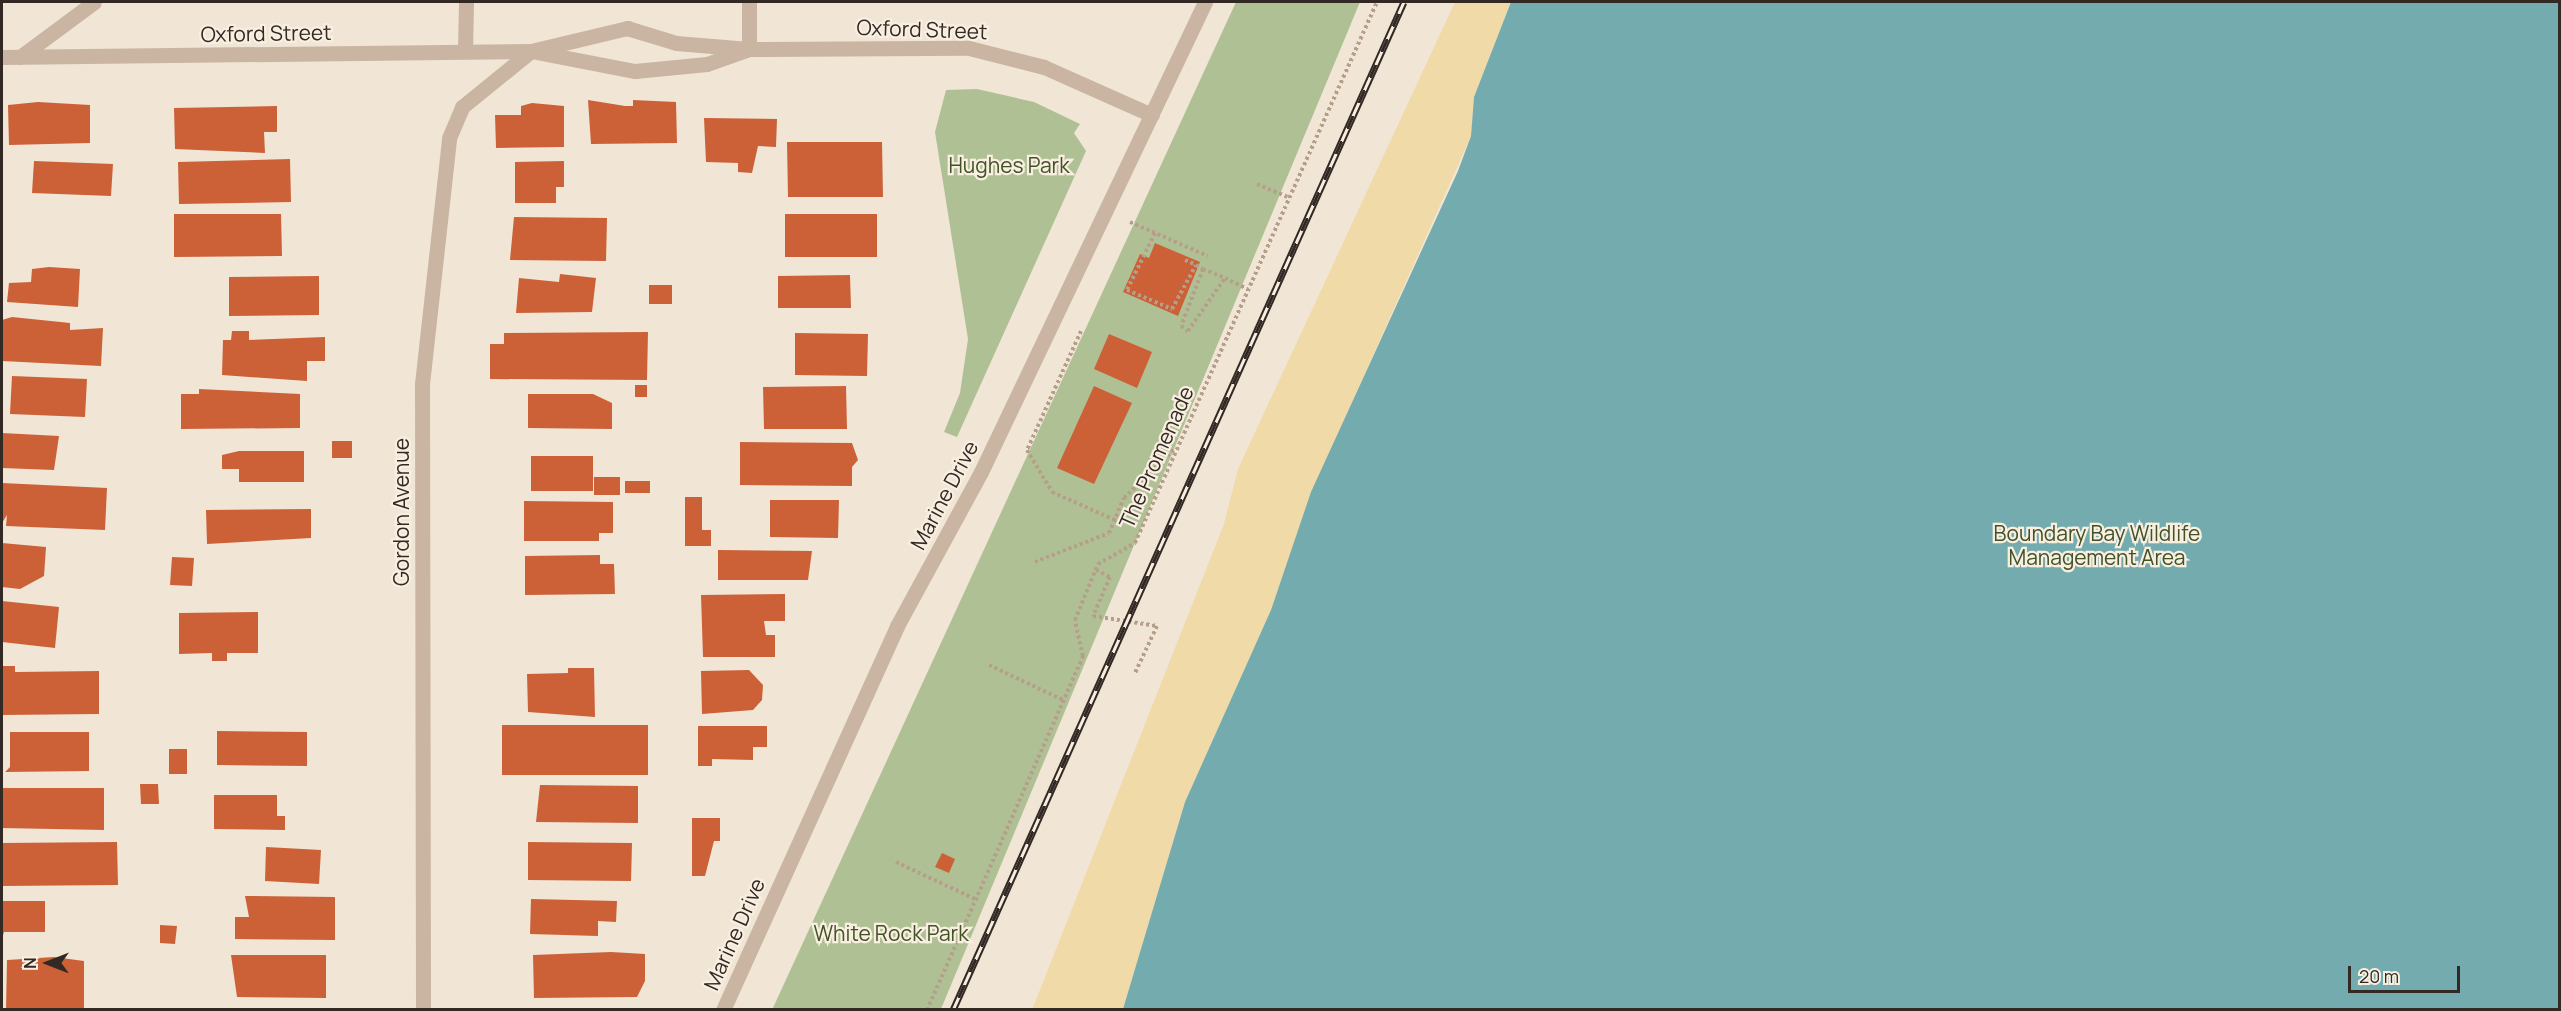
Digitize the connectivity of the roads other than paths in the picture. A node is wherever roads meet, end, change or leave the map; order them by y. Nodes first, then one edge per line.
1 (94, 2) edge
2 (466, 2) edge
3 (749, 2) edge
4 (1205, 2) edge
5 (749, 49) junction
6 (465, 51) junction
7 (531, 51) junction
8 (2, 57) edge
9 (20, 57) junction
10 (1152, 115) junction
11 (423, 1010) edge
12 (723, 1010) edge

1 - 9 street
2 - 6 street
3 - 5 street
4 - 10 street, Marine Drive
5 - 7 street, Oxford Street
5 - 7 street, Oxford Street
5 - 10 street, Oxford Street
6 - 7 street, Oxford Street
6 - 9 street, Oxford Street
7 - 11 street, Gordon Avenue
8 - 9 street, Oxford Street
10 - 12 street, Marine Drive

